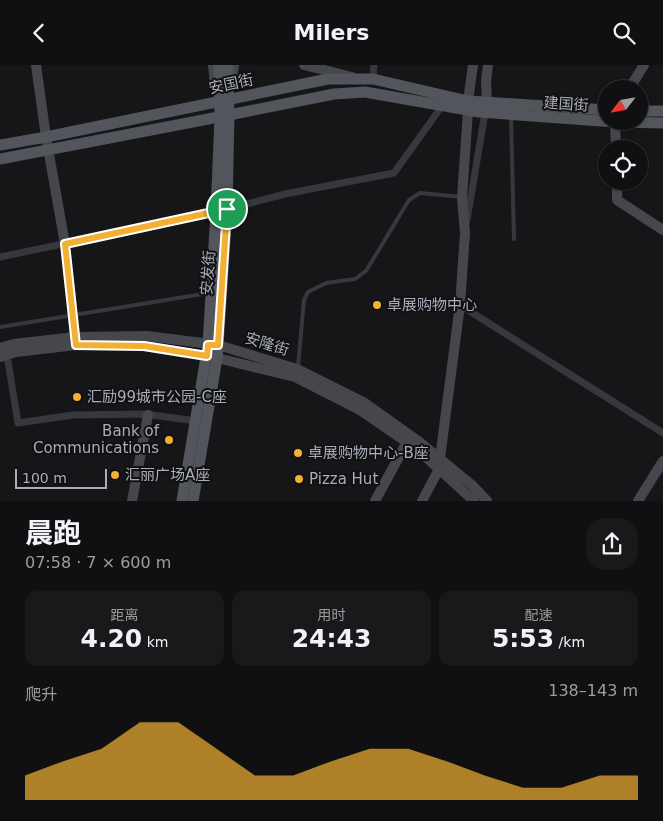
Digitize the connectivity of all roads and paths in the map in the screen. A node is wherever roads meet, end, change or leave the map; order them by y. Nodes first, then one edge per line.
1 (36, 65) edge
2 (213, 65) edge
3 (219, 65) edge
4 (228, 65) edge
5 (234, 65) edge
6 (307, 65) edge
7 (374, 65) edge
8 (473, 65) edge
9 (488, 65) edge
10 (644, 65) edge
11 (357, 78) junction
12 (372, 79) junction
13 (635, 80) edge
14 (305, 84) junction
15 (224, 101) junction
16 (468, 106) junction
17 (442, 107) junction
18 (486, 107) junction
19 (598, 110) edge
20 (648, 111) edge
21 (663, 111) edge
22 (511, 114) junction
23 (225, 116) junction
24 (598, 121) edge
25 (648, 123) edge
26 (663, 123) edge
27 (46, 137) junction
28 (0, 145) edge
29 (48, 150) junction
30 (0, 159) edge
31 (617, 190) edge
32 (462, 197) junction
33 (222, 211) junction
34 (663, 230) edge
35 (465, 233) junction
36 (514, 239) dead end
37 (65, 244) junction
38 (0, 257) edge
39 (211, 292) junction
40 (460, 305) junction
41 (73, 315) junction
42 (0, 327) edge
43 (75, 341) junction
44 (212, 351) junction
45 (2, 353) edge
46 (298, 369) junction
47 (148, 415) junction
48 (196, 421) junction
49 (663, 433) edge
50 (407, 442) junction
51 (440, 458) junction
52 (663, 461) edge
53 (439, 469) junction
54 (132, 501) edge
55 (182, 501) edge
56 (193, 501) edge
57 (375, 501) edge
58 (422, 501) edge
59 (474, 501) edge
60 (487, 501) edge
61 (638, 501) edge

1 - 27 main road
2 - 15 main road, 安发街
3 - 15 main road, 安发街
4 - 15 main road, 安发街
5 - 15 main road, 安发街
6 - 11 main road
6 - 14 main road
7 - 12 street
8 - 16 main road
9 - 18 main road
10 - 13 main road
11 - 12 main road, 安国街
11 - 14 main road, 安国街
12 - 16 main road, 安国街
14 - 15 main road, 安国街
15 - 23 main road, 安发街
15 - 27 main road, 安国街
16 - 17 main road, 安国街
16 - 18 main road, 建国街
16 - 32 main road
17 - 23 main road, 安国街
17 - 33 street
18 - 19 main road, 建国街
18 - 22 main road, 建国街
18 - 35 street
20 - 21 main road
22 - 24 main road, 建国街
22 - 36 lane
23 - 29 main road, 安国街
23 - 33 main road, 安发街
25 - 26 main road, 建国街
27 - 28 main road, 安国街
27 - 29 main road
29 - 30 main road, 安国街
29 - 37 main road
31 - 34 main road
32 - 35 main road
32 - 46 lane
33 - 37 street
33 - 39 main road, 安发街
33 - 44 main road, 安发街
35 - 40 main road
37 - 38 street
37 - 41 main road
39 - 41 lane
39 - 44 main road, 安发街
40 - 49 street
40 - 51 main road
41 - 42 lane
41 - 43 main road
43 - 44 main road, 安隆街
43 - 45 main road, 安隆街
44 - 46 main road, 安隆街
44 - 48 main road
44 - 50 main road, 安隆街
44 - 56 main road
45 - 47 street
46 - 51 main road, 安隆街
47 - 48 street
47 - 54 main road
48 - 55 main road
50 - 53 main road, 安隆街
50 - 57 main road
51 - 53 street
51 - 60 main road, 安隆街
52 - 61 main road
53 - 58 main road
53 - 59 main road, 安隆街

